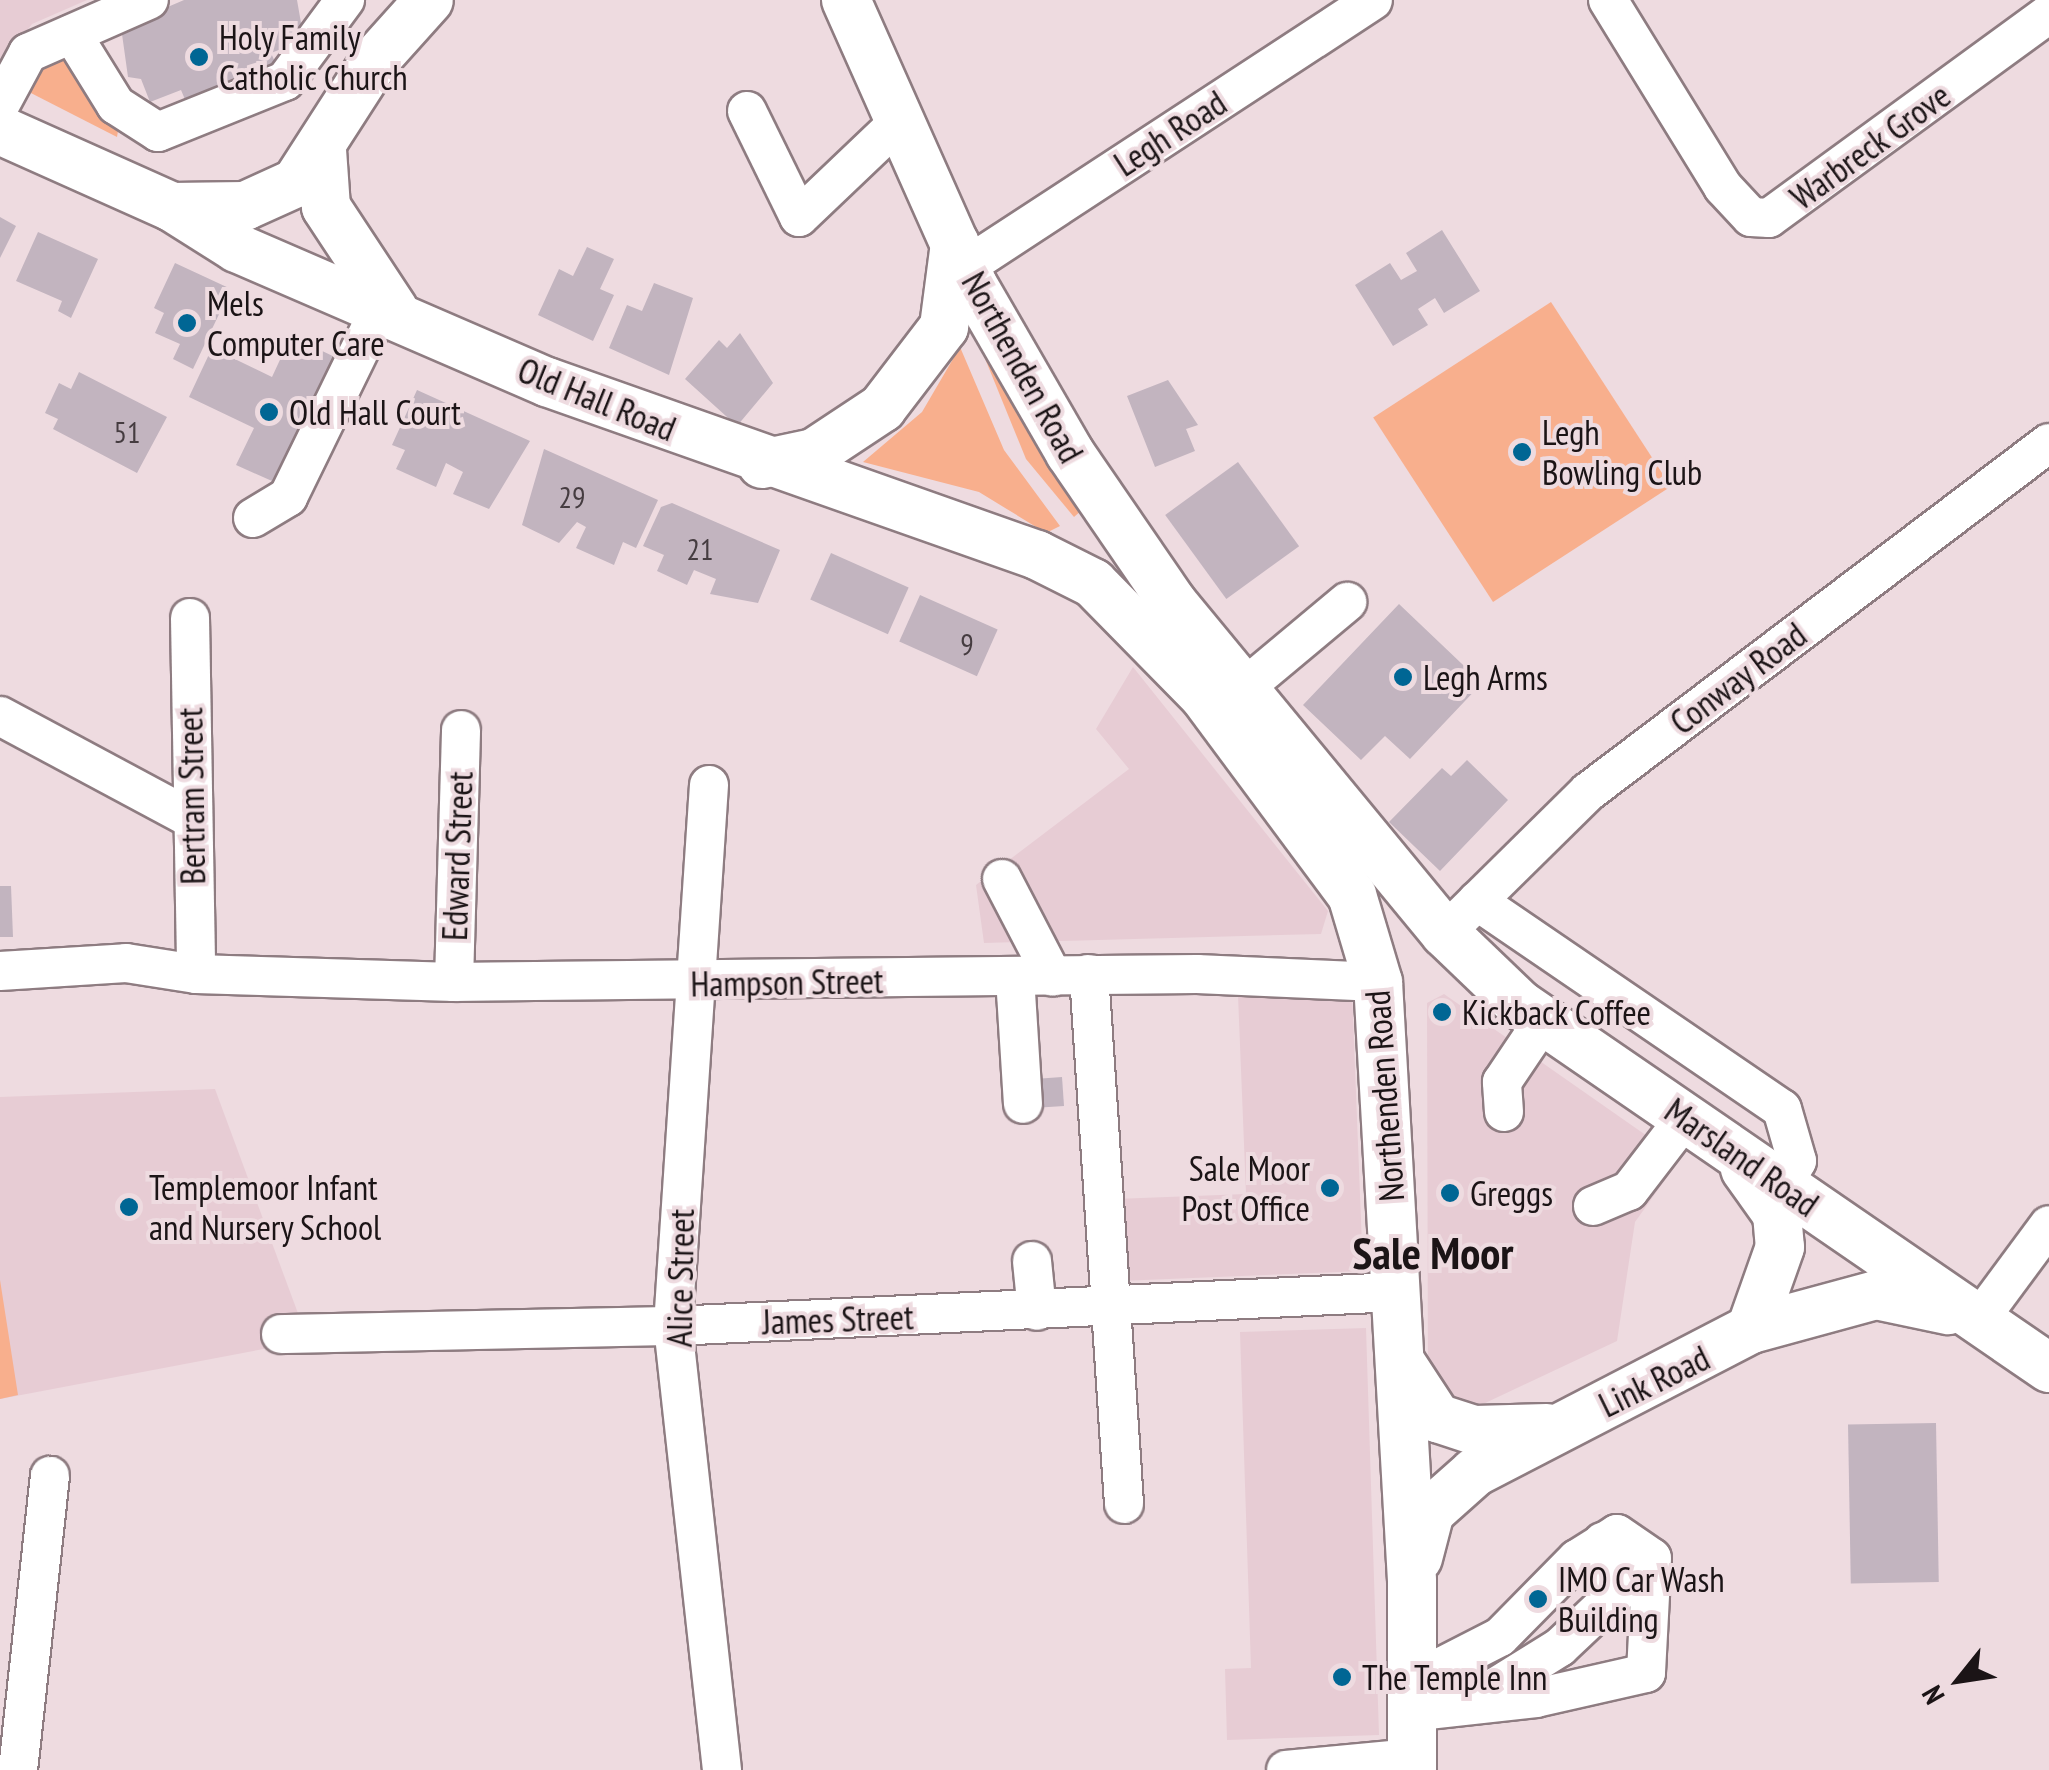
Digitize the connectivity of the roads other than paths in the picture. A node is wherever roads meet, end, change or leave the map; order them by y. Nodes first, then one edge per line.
1 (149, 0) edge
2 (345, 0) edge
3 (429, 0) edge
4 (846, 0) edge
5 (1608, 0) edge
6 (1365, 2) edge
7 (2049, 14) edge
8 (72, 34) junction
9 (0, 104) edge
10 (747, 112) dead end
11 (901, 120) junction
12 (0, 130) edge
13 (322, 150) junction
14 (172, 207) junction
15 (961, 255) junction
16 (388, 309) junction
17 (2049, 443) edge
18 (762, 464) junction
19 (254, 518) dead end
20 (1037, 555) joint
21 (1347, 602) dead end
22 (190, 618) dead end
23 (1243, 689) junction
24 (0, 716) edge
25 (461, 730) dead end
26 (709, 784) dead end
27 (190, 834) junction
28 (1002, 880) dead end
29 (1461, 917) junction
30 (0, 971) edge
31 (196, 974) junction
32 (1071, 976) junction
33 (1014, 977) junction
34 (454, 982) junction
35 (1378, 982) junction
36 (693, 985) junction
37 (1543, 1021) junction
38 (1023, 1104) dead end
39 (1504, 1112) dead end
40 (1686, 1118) junction
41 (1730, 1148) junction
42 (1783, 1184) junction
43 (1593, 1206) dead end
44 (2049, 1225) edge
45 (1032, 1261) dead end
46 (1396, 1292) junction
47 (1113, 1308) junction
48 (1037, 1310) junction
49 (1978, 1321) junction
50 (674, 1326) junction
51 (1751, 1329) junction
52 (281, 1334) dead end
53 (1401, 1362) junction
54 (2049, 1368) edge
55 (1555, 1428) junction
56 (50, 1476) dead end
57 (1124, 1504) dead end
58 (1603, 1542) junction
59 (1412, 1581) junction
60 (1464, 1706) junction
61 (1411, 1731) edge
62 (18, 1770) edge
63 (722, 1770) edge
64 (1286, 1770) edge

1 - 8 street
2 - 8 street
3 - 13 main road, Old Hall Road
4 - 11 main road, Northenden Road
5 - 7 street, Warbreck Grove
6 - 15 street, Legh Road
8 - 9 street
10 - 11 street
11 - 15 main road, Northenden Road
12 - 14 main road, Old Hall Road
13 - 14 main road, Old Hall Road
13 - 16 main road
14 - 16 main road, Old Hall Road
15 - 18 main road
15 - 23 main road, Northenden Road
16 - 18 main road, Old Hall Road
16 - 19 street
17 - 29 street, Conway Road
18 - 20 main road, Old Hall Road
20 - 35 main road, Northenden Road
21 - 23 street
22 - 27 street, Bertram Street
23 - 29 main road, Northenden Road
24 - 27 street
25 - 34 street, Edward Street
26 - 36 street, Alice Street
27 - 31 street, Bertram Street
28 - 32 street
29 - 37 main road, Marsland Road
29 - 42 street
30 - 31 street, Hampson Street
31 - 34 street, Hampson Street
32 - 33 street, Hampson Street
32 - 35 street, Hampson Street
32 - 47 street
33 - 36 street, Hampson Street
33 - 38 street
34 - 36 street, Hampson Street
35 - 46 main road, Northenden Road
36 - 50 street, Alice Street
37 - 39 street
37 - 40 main road, Marsland Road
40 - 41 main road, Marsland Road
40 - 43 street
41 - 42 main road, Marsland Road
41 - 51 main road, Link Road
42 - 49 main road, Marsland Road
44 - 49 street
45 - 48 street
46 - 47 street, James Street
46 - 53 main road, Northenden Road
47 - 48 street, James Street
47 - 57 street
48 - 50 street, James Street
49 - 51 main road, Link Road
49 - 54 main road, Marsland Road
50 - 52 street, James Street
50 - 63 street, Alice Street
51 - 55 main road, Link Road
53 - 55 main road, Link Road
53 - 59 main road, Northenden Road
55 - 59 main road, Link Road
56 - 62 street
58 - 60 street
58 - 60 street
58 - 61 street
59 - 61 main road, Northenden Road
60 - 61 street
61 - 64 street

